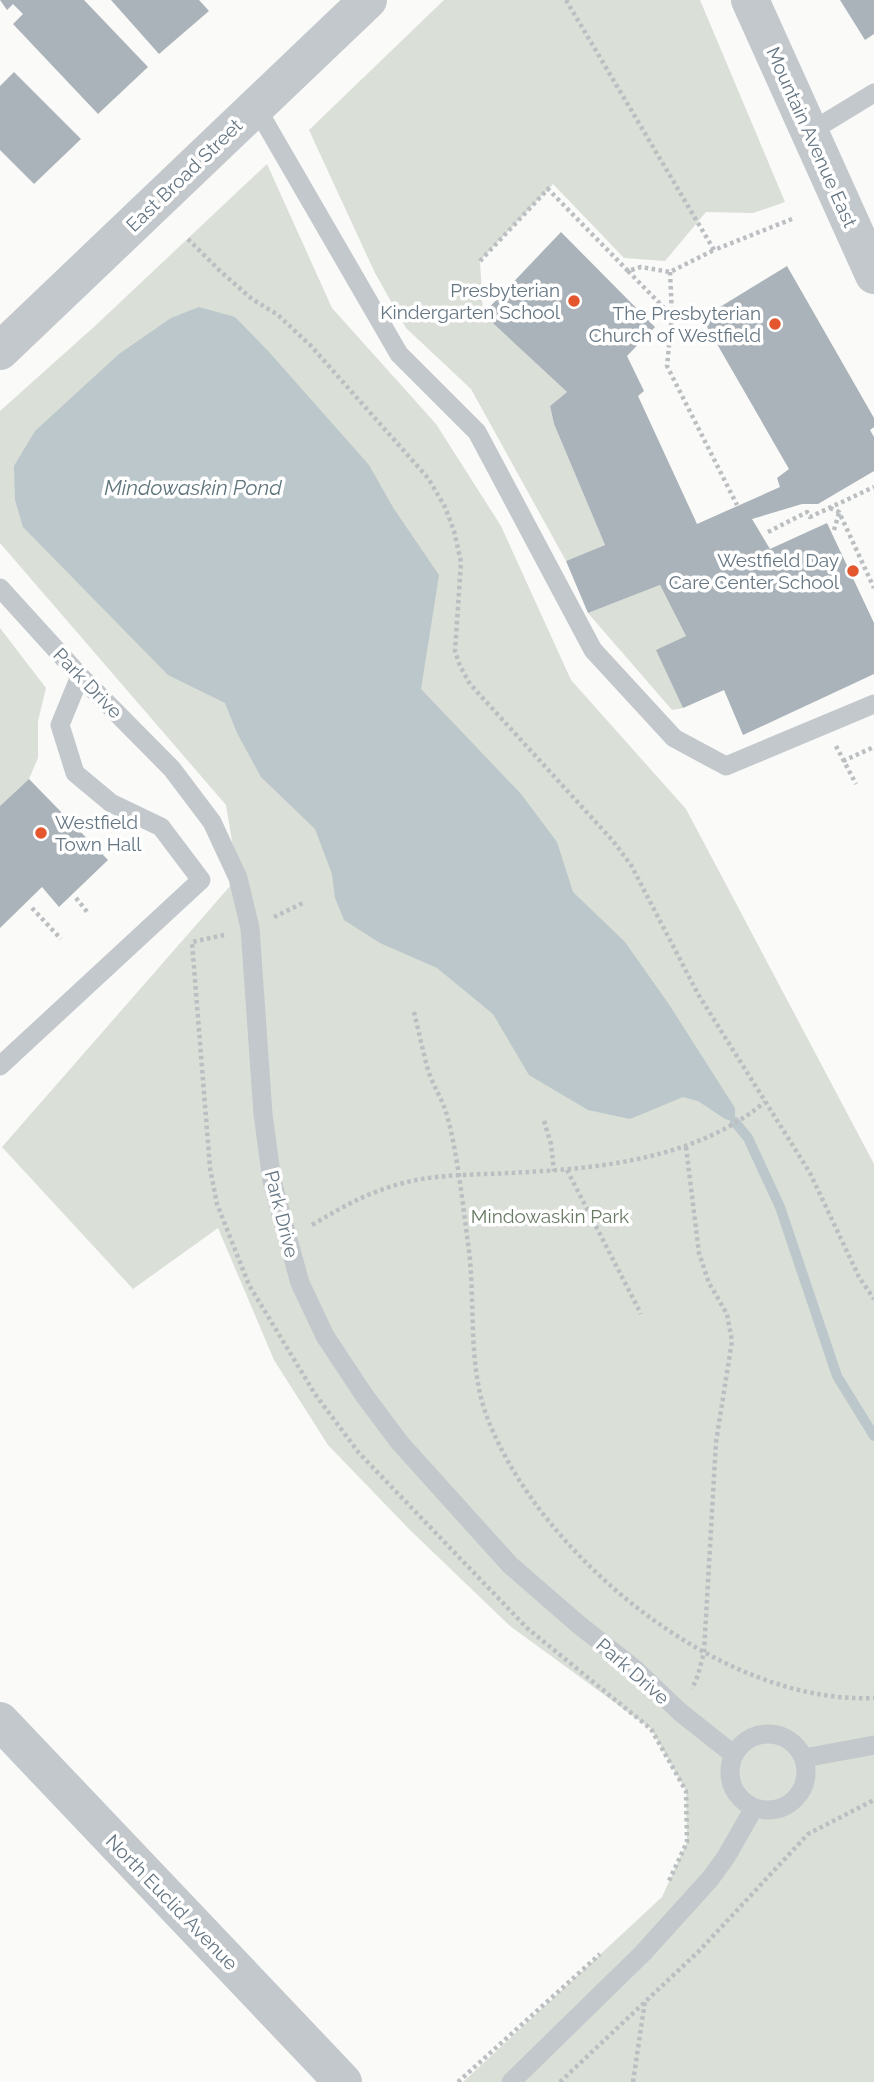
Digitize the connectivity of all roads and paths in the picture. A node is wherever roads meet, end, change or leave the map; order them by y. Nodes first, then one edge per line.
1 (368, 0) edge
2 (566, 0) edge
3 (750, 0) edge
4 (874, 93) edge
5 (256, 107) junction
6 (810, 132) junction
7 (792, 219) dead end
8 (188, 239) dead end
9 (714, 250) junction
10 (480, 261) dead end
11 (628, 271) junction
12 (670, 272) junction
13 (874, 275) edge
14 (672, 316) junction
15 (0, 351) edge
16 (874, 487) edge
17 (737, 505) dead end
18 (830, 508) junction
19 (839, 512) junction
20 (834, 530) dead end
21 (768, 532) dead end
22 (0, 588) edge
23 (874, 588) edge
24 (80, 676) junction
25 (874, 704) edge
26 (874, 747) edge
27 (843, 761) dead end
28 (238, 878) junction
29 (201, 880) junction
30 (76, 898) dead end
31 (32, 908) dead end
32 (88, 913) dead end
33 (61, 939) dead end
34 (414, 1012) dead end
35 (0, 1066) edge
36 (765, 1102) junction
37 (544, 1121) dead end
38 (686, 1147) junction
39 (567, 1170) junction
40 (554, 1171) junction
41 (458, 1176) junction
42 (287, 1240) junction
43 (874, 1300) edge
44 (642, 1314) dead end
45 (704, 1652) junction
46 (874, 1698) edge
47 (680, 1712) junction
48 (0, 1721) edge
49 (651, 1729) dead end
50 (874, 1745) edge
51 (733, 1754) junction
52 (804, 1758) junction
53 (874, 1800) edge
54 (754, 1808) junction
55 (627, 1969) junction
56 (646, 2000) junction
57 (343, 2082) edge
58 (511, 2082) edge
59 (560, 2082) edge
60 (634, 2082) edge

1 - 5 street, East Broad Street
2 - 9 path
3 - 6 street, Mountain Avenue East
4 - 6 lane
5 - 15 street, East Broad Street
5 - 25 lane
6 - 13 street, Mountain Avenue East
7 - 9 path
8 - 36 path
9 - 12 path
10 - 11 path
11 - 12 path
11 - 14 path
12 - 14 path
14 - 17 path
16 - 18 path
18 - 19 path
18 - 21 path
19 - 20 path
19 - 23 path
22 - 24 lane, Park Drive
24 - 28 lane, Park Drive
24 - 29 lane
26 - 27 path
28 - 29 lane
28 - 42 lane, Park Drive
29 - 35 lane
30 - 32 path
31 - 33 path
34 - 41 path
36 - 38 path
36 - 43 path
37 - 40 path
38 - 39 path
38 - 45 path
39 - 40 path
39 - 44 path
40 - 41 path
41 - 42 path
41 - 45 path
42 - 47 lane, Park Drive
45 - 46 path
45 - 47 path
47 - 49 path
47 - 51 lane, Park Drive
48 - 57 street, North Euclid Avenue
50 - 52 lane
51 - 52 lane
51 - 54 lane
52 - 54 lane
53 - 56 path
54 - 55 lane
55 - 56 path
55 - 58 lane
56 - 59 path
56 - 60 path

